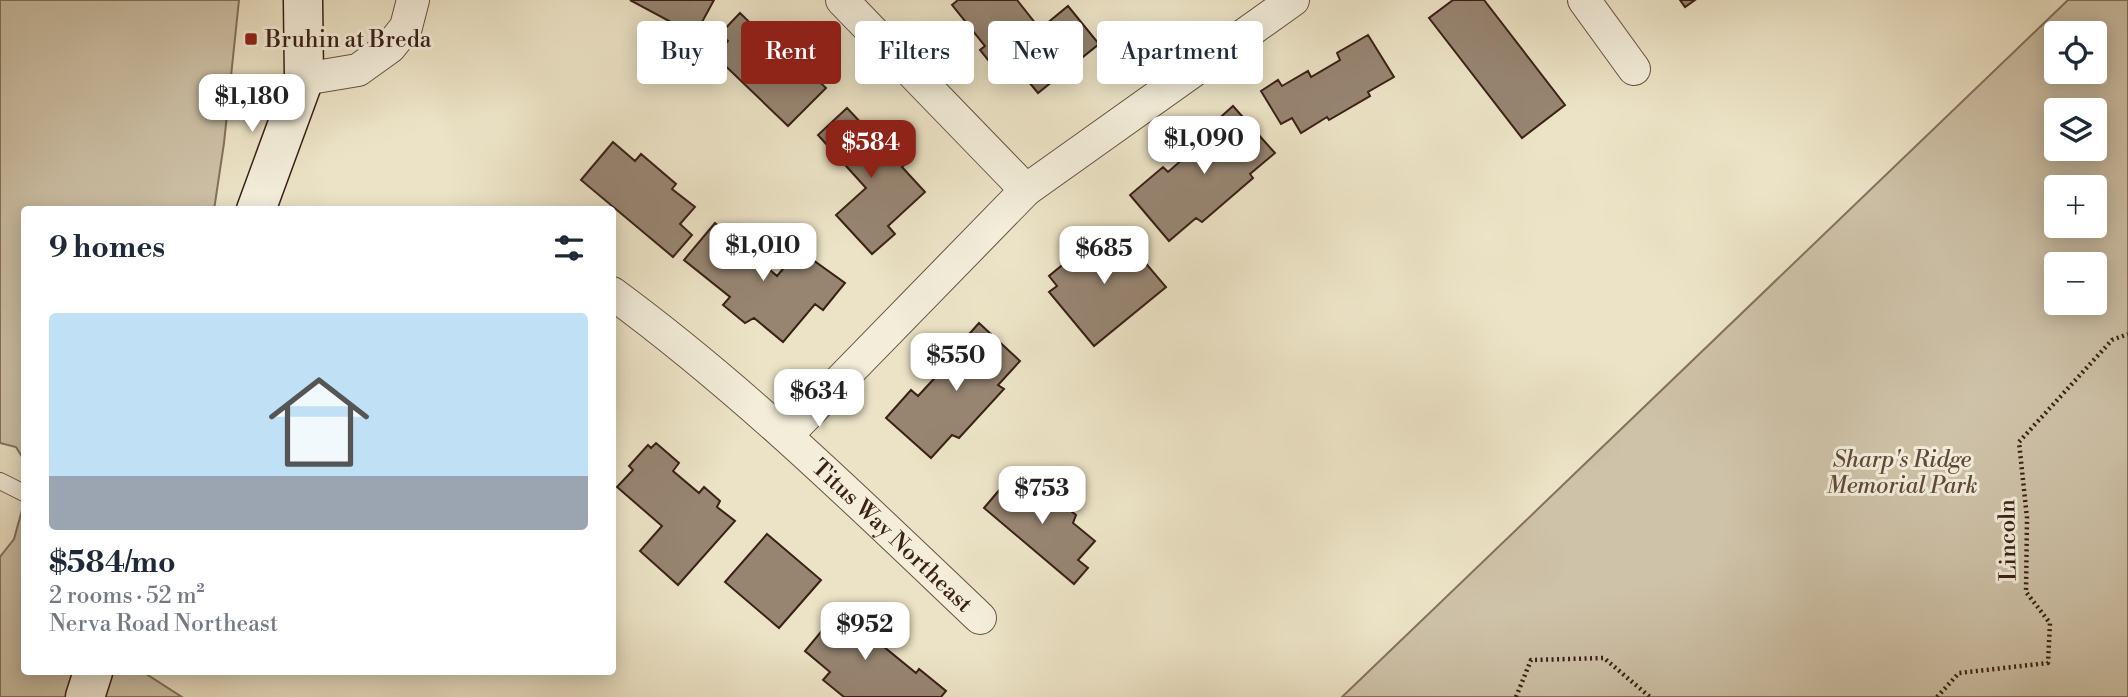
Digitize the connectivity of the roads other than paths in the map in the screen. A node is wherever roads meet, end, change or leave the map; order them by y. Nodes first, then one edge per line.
1 (303, 0) edge
2 (413, 0) edge
3 (842, 0) edge
4 (1293, 0) edge
5 (1584, 0) edge
6 (1634, 69) dead end
7 (304, 79) junction
8 (1026, 190) junction
9 (257, 206) edge
10 (616, 296) edge
11 (787, 435) junction
12 (0, 481) edge
13 (21, 492) edge
14 (980, 618) dead end
15 (92, 675) edge
16 (85, 697) edge

1 - 7 main road
2 - 7 street
3 - 8 street
4 - 8 street
5 - 6 street
7 - 9 main road
8 - 11 street
10 - 11 street, Titus Way Northeast
11 - 14 street, Titus Way Northeast
12 - 13 lane
15 - 16 main road

